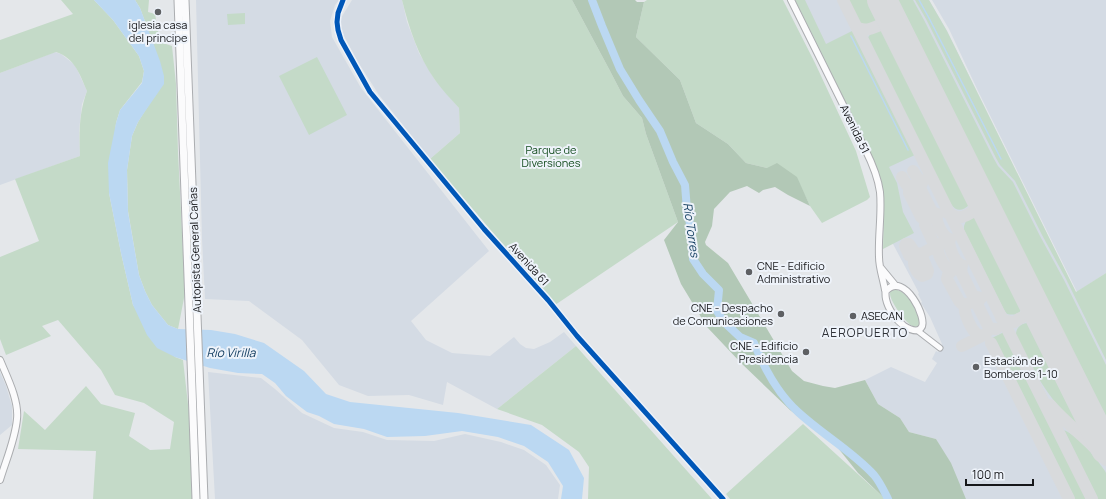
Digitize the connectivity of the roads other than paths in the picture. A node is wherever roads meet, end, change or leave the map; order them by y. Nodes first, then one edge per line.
1 (178, 0) edge
2 (185, 0) edge
3 (343, 0) edge
4 (791, 0) edge
5 (880, 268) junction
6 (192, 284) junction
7 (896, 285) junction
8 (886, 291) junction
9 (918, 331) junction
10 (940, 348) dead end
11 (0, 360) edge
12 (196, 392) junction
13 (0, 480) edge
14 (196, 499) edge
15 (204, 499) edge
16 (723, 499) edge

1 - 6 highway, Autopista General Cañas
2 - 6 highway, Autopista General Cañas
3 - 16 street, Avenida 61
4 - 5 main road, Avenida 51
5 - 7 main road
5 - 8 main road, Avenida 51
6 - 12 highway, Autopista General Cañas
7 - 8 main road
7 - 9 main road
8 - 9 main road, Avenida 51
9 - 10 street, Avenida 51
11 - 13 main road
12 - 14 highway, Autopista General Cañas
12 - 15 highway, Autopista General Cañas

